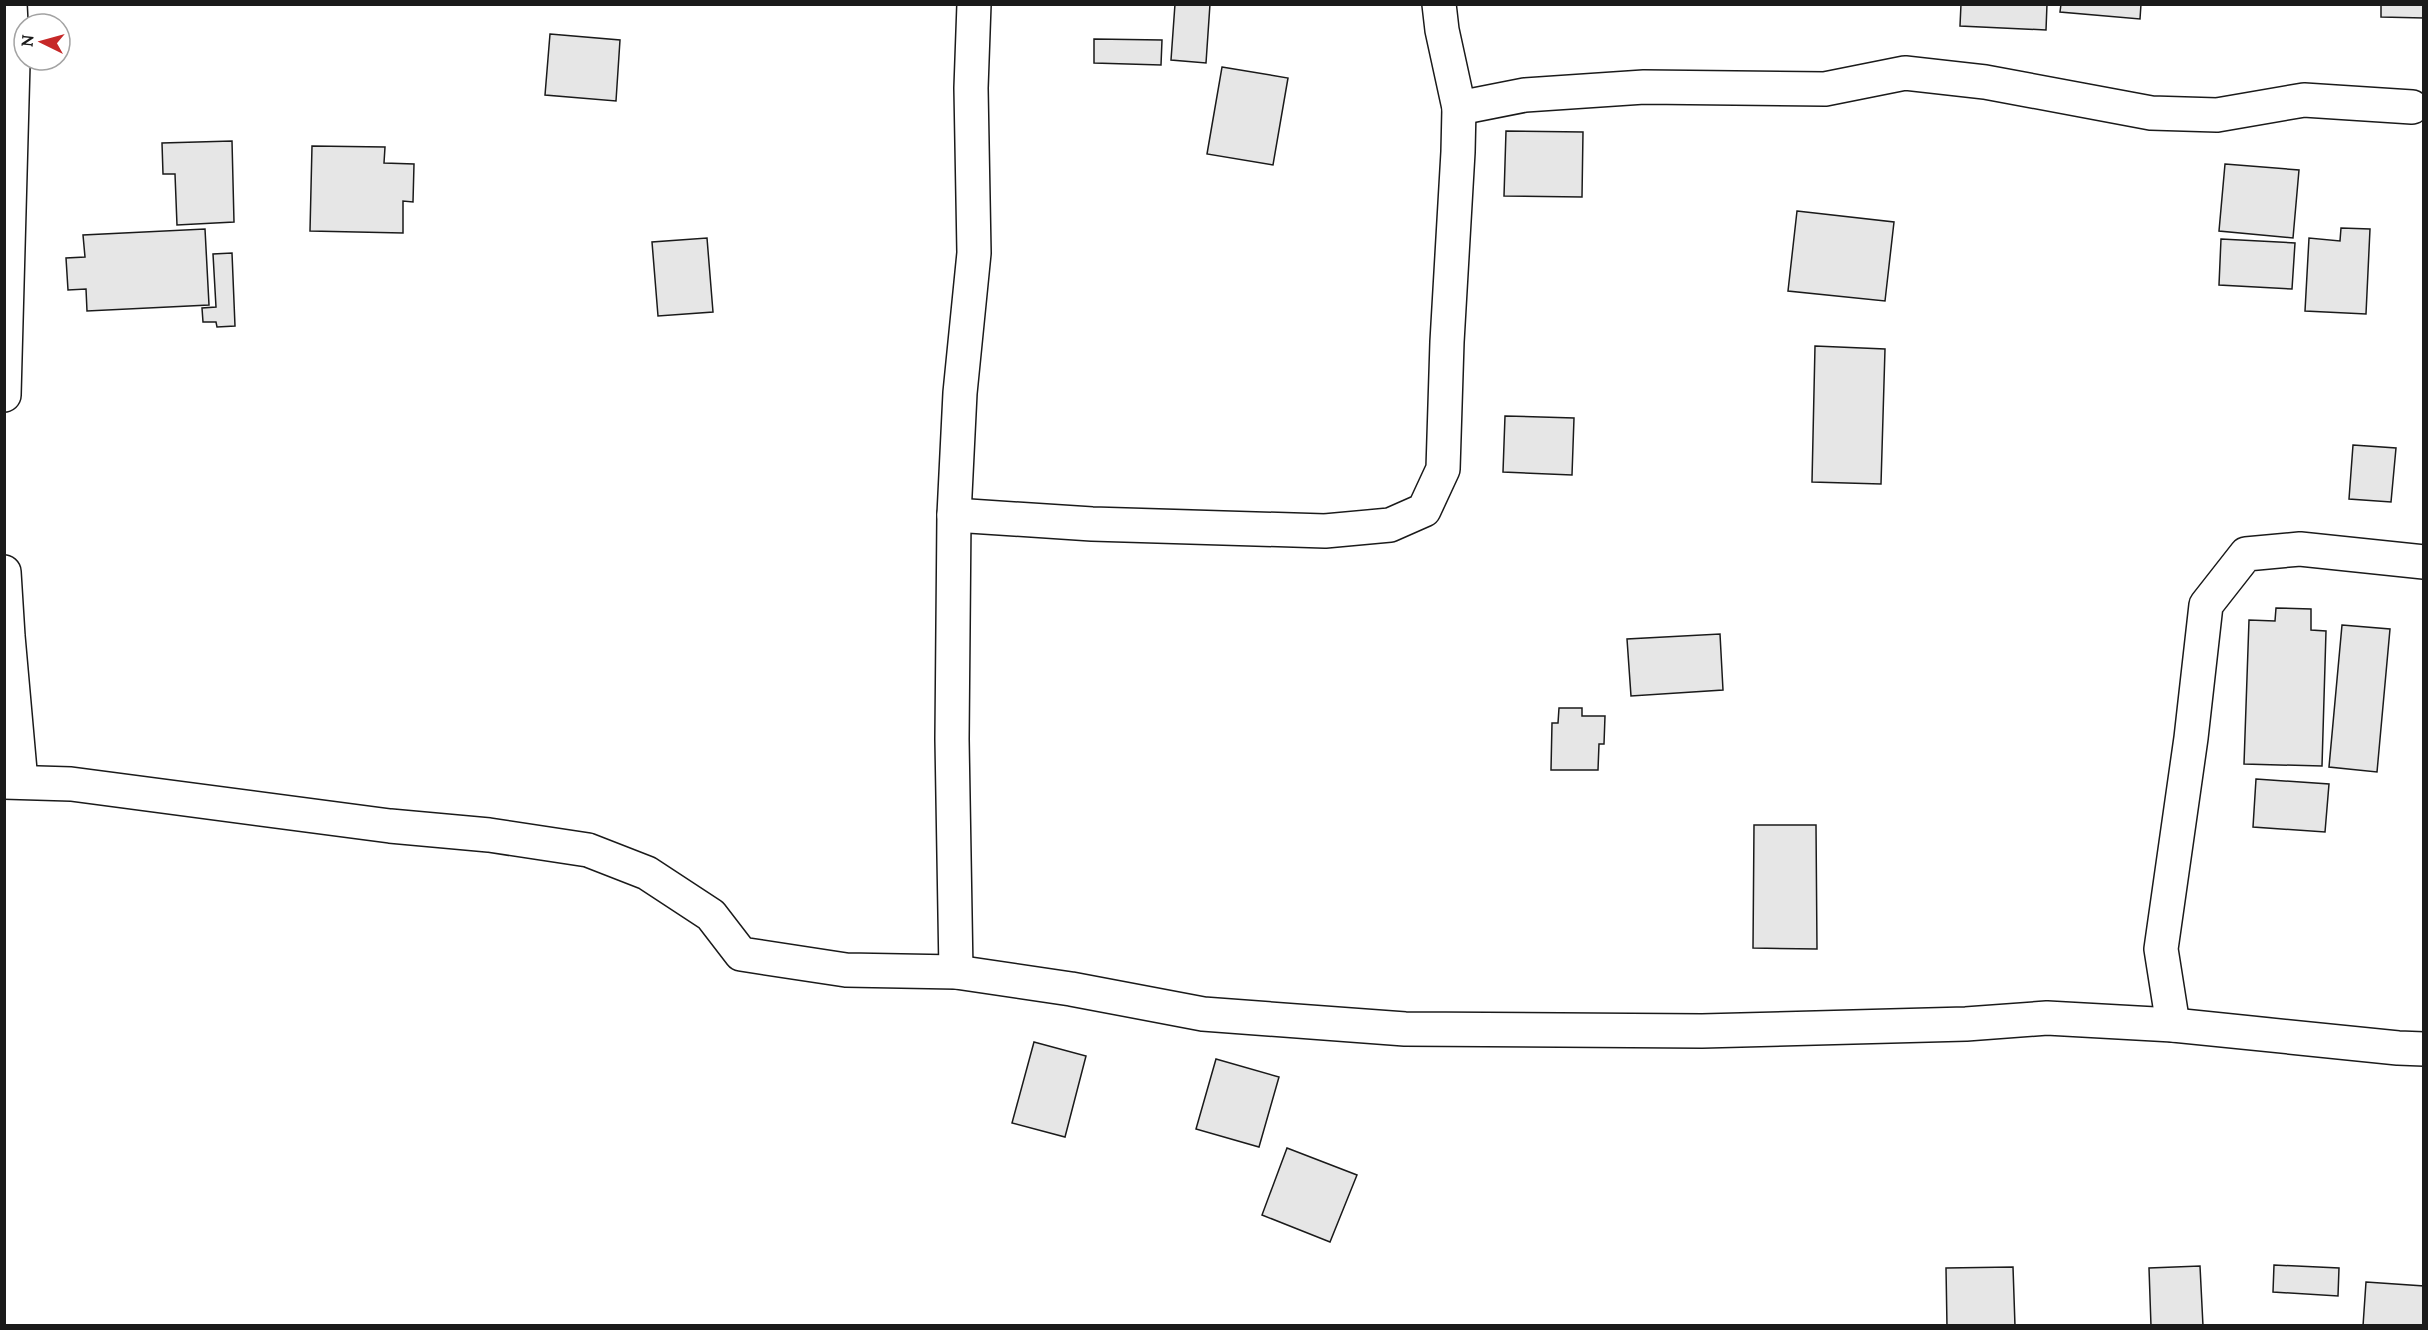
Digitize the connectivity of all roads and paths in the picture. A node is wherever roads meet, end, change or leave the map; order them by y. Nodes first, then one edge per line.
1 (10, 4) edge
2 (975, 4) edge
3 (1439, 4) edge
4 (2412, 107) dead end
5 (1459, 108) junction
6 (4, 395) edge
7 (954, 515) junction
8 (2424, 562) edge
9 (4, 572) edge
10 (13, 782) edge
11 (956, 972) junction
12 (2173, 1025) junction
13 (2424, 1049) edge

1 - 6 street
2 - 7 street
3 - 5 street
4 - 5 street
5 - 7 street
7 - 11 street
8 - 12 street
9 - 10 street
10 - 11 street
11 - 12 street
12 - 13 street

